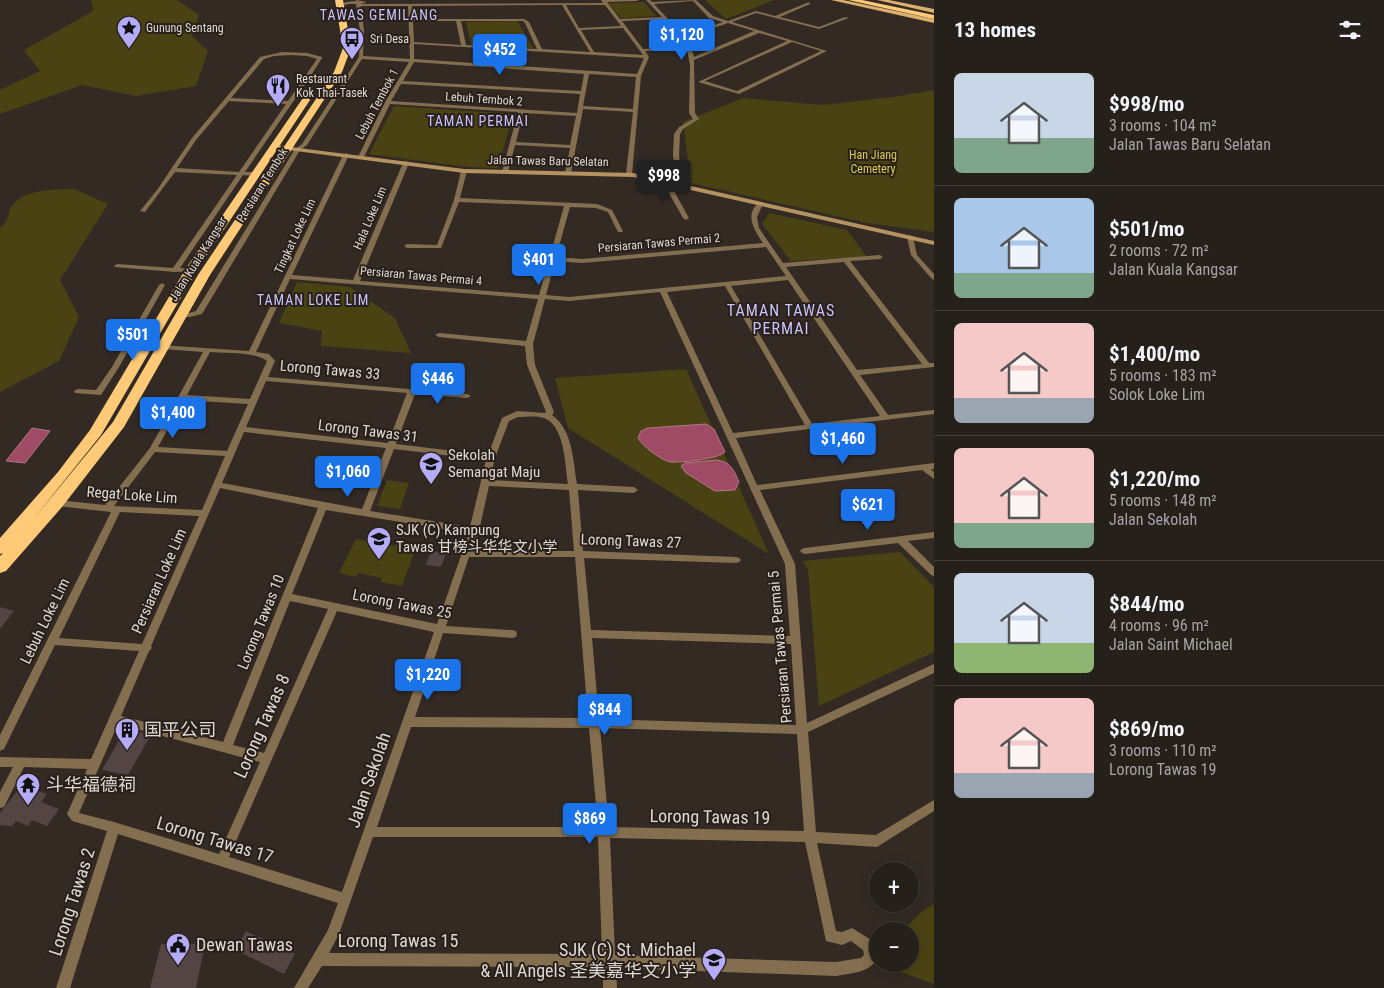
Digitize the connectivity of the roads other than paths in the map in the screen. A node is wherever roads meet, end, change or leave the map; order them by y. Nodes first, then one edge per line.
1 (331, 0) edge
2 (418, 0) edge
3 (637, 0) edge
4 (694, 0) edge
5 (834, 0) edge
6 (852, 0) edge
7 (863, 0) edge
8 (880, 0) edge
9 (650, 1) edge
10 (359, 2) edge
11 (465, 2) edge
12 (604, 2) edge
13 (410, 3) junction
14 (809, 3) dead end
15 (562, 4) junction
16 (337, 7) edge
17 (934, 16) edge
18 (776, 17) junction
19 (665, 18) junction
20 (847, 18) dead end
21 (410, 20) junction
22 (458, 20) junction
23 (619, 20) junction
24 (728, 22) junction
25 (624, 27) junction
26 (578, 29) junction
27 (759, 32) junction
28 (682, 38) junction
29 (791, 41) junction
30 (412, 43) junction
31 (464, 46) junction
32 (689, 48) junction
33 (540, 50) junction
34 (593, 54) junction
35 (645, 54) junction
36 (361, 57) junction
37 (692, 60) junction
38 (412, 61) junction
39 (338, 72) junction
40 (587, 72) junction
41 (639, 76) junction
42 (306, 78) junction
43 (320, 80) junction
44 (400, 82) junction
45 (691, 82) junction
46 (702, 82) junction
47 (327, 88) junction
48 (583, 93) junction
49 (228, 99) junction
50 (287, 102) junction
51 (388, 102) junction
52 (580, 107) junction
53 (635, 111) junction
54 (521, 112) junction
55 (579, 115) junction
56 (513, 143) junction
57 (573, 147) junction
58 (274, 148) junction
59 (293, 149) junction
60 (346, 155) junction
61 (361, 157) junction
62 (406, 163) junction
63 (174, 170) junction
64 (464, 171) junction
65 (504, 172) junction
66 (568, 173) junction
67 (241, 174) junction
68 (254, 174) junction
69 (629, 174) junction
70 (679, 185) junction
71 (457, 200) junction
72 (760, 204) junction
73 (567, 206) junction
74 (143, 211) dead end
75 (686, 218) dead end
76 (620, 231) dead end
77 (910, 237) junction
78 (934, 243) edge
79 (440, 245) joint
80 (767, 245) junction
81 (407, 246) dead end
82 (880, 257) dead end
83 (552, 259) junction
84 (845, 259) junction
85 (781, 264) junction
86 (117, 266) dead end
87 (175, 270) junction
88 (191, 270) junction
89 (288, 277) junction
90 (790, 278) junction
91 (934, 278) edge
92 (356, 282) junction
93 (727, 284) junction
94 (162, 285) dead end
95 (663, 291) junction
96 (158, 292) junction
97 (176, 295) junction
98 (541, 297) junction
99 (439, 335) dead end
100 (529, 344) junction
101 (163, 347) junction
102 (208, 350) junction
103 (252, 354) junction
104 (930, 366) edge
105 (114, 371) junction
106 (131, 373) junction
107 (855, 373) junction
108 (264, 379) junction
109 (78, 391) dead end
110 (412, 391) junction
111 (467, 396) dead end
112 (183, 398) junction
113 (254, 402) junction
114 (934, 412) edge
115 (549, 413) junction
116 (885, 417) junction
117 (810, 427) junction
118 (242, 429) junction
119 (731, 436) junction
120 (153, 448) junction
121 (389, 448) junction
122 (231, 454) junction
123 (491, 458) junction
124 (934, 466) edge
125 (923, 467) junction
126 (934, 476) edge
127 (485, 483) junction
128 (218, 485) junction
129 (573, 487) junction
130 (754, 488) junction
131 (634, 490) dead end
132 (57, 503) junction
133 (323, 506) junction
134 (112, 509) junction
135 (205, 513) junction
136 (365, 513) junction
137 (474, 531) junction
138 (934, 535) edge
139 (900, 539) junction
140 (0, 548) edge
141 (805, 551) dead end
142 (465, 554) junction
143 (579, 554) junction
144 (736, 560) dead end
145 (0, 567) edge
146 (934, 573) edge
147 (288, 597) junction
148 (334, 607) junction
149 (440, 629) junction
150 (512, 634) dead end
151 (586, 634) junction
152 (795, 640) junction
153 (52, 641) junction
154 (146, 648) junction
155 (934, 668) edge
156 (116, 719) junction
157 (408, 722) junction
158 (594, 723) junction
159 (802, 730) junction
160 (0, 746) edge
161 (226, 748) junction
162 (266, 759) junction
163 (0, 762) edge
164 (21, 763) junction
165 (96, 764) junction
166 (0, 803) edge
167 (934, 805) edge
168 (73, 815) joint
169 (114, 826) junction
170 (369, 832) junction
171 (604, 832) junction
172 (810, 836) junction
173 (222, 860) junction
174 (346, 899) junction
175 (831, 936) joint
176 (319, 959) junction
177 (608, 961) junction
178 (62, 988) edge
179 (301, 988) edge
180 (610, 988) edge

1 - 16 highway, Jalan Kuala Kangsar
2 - 13 street
3 - 12 street
4 - 9 street
4 - 24 street
5 - 17 main road
6 - 17 highway
7 - 17 highway
8 - 17 main road
9 - 19 street
10 - 13 street
10 - 16 street
10 - 16 street
10 - 36 street
11 - 13 street
11 - 15 street
12 - 15 street
12 - 23 street
13 - 21 street
14 - 18 street
15 - 26 street
16 - 39 highway, Jalan Kuala Kangsar
16 - 43 highway, Jalan Kuala Kangsar
18 - 20 street
18 - 24 street
19 - 23 street
19 - 28 street
21 - 22 street
21 - 30 street
22 - 31 street
22 - 33 street
23 - 25 street
24 - 27 street
24 - 28 street
25 - 26 street
25 - 35 street
26 - 34 street
27 - 29 street
27 - 37 street
28 - 32 street
29 - 46 street
29 - 46 street
30 - 31 street
30 - 38 street
31 - 33 street
32 - 35 street
32 - 37 street
33 - 34 street
34 - 35 street
35 - 41 street
36 - 38 street
36 - 59 street, Persiaran Tembok
37 - 45 street
38 - 40 street
38 - 44 street, Lebuh Tembok 1
39 - 43 highway
39 - 47 highway, Jalan Kuala Kangsar
40 - 41 street
40 - 48 street
41 - 53 street
42 - 43 street
42 - 49 street
42 - 50 street
43 - 47 highway
43 - 58 highway, Jalan Kuala Kangsar
44 - 48 street
44 - 51 street, Lebuh Tembok 1
45 - 46 street
45 - 70 street
47 - 59 highway, Jalan Kuala Kangsar
48 - 52 street
49 - 50 street
49 - 63 street
50 - 67 street
51 - 54 street, Lebuh Tembok 2
51 - 61 street, Lebuh Tembok 1
52 - 53 street
52 - 55 street
53 - 69 street
54 - 55 street, Lebuh Tembok 2
54 - 56 street
55 - 57 street
56 - 57 street
56 - 65 street
57 - 66 street
58 - 59 street, Jalan Tawas Baru Selatan
58 - 68 highway, Jalan Kuala Kangsar
59 - 60 street, Jalan Tawas Baru Selatan
59 - 101 highway, Jalan Kuala Kangsar
60 - 61 street, Jalan Tawas Baru Selatan
60 - 89 street, Tingkat Loke Lim
61 - 62 street, Jalan Tawas Baru Selatan
62 - 64 street, Jalan Tawas Baru Selatan
62 - 92 street, Hala Loke Lim
63 - 67 street
63 - 74 street
64 - 65 street, Jalan Tawas Baru Selatan
64 - 71 street
65 - 66 street, Jalan Tawas Baru Selatan
66 - 69 street, Jalan Tawas Baru Selatan
67 - 68 street
67 - 87 street
68 - 88 highway, Jalan Kuala Kangsar
69 - 70 street, Jalan Tawas Baru Selatan
70 - 72 street, Jalan Tawas Baru Selatan
70 - 75 street
71 - 73 street
71 - 79 street
72 - 77 street, Jalan Tawas Baru Selatan
72 - 80 street
73 - 76 street
73 - 83 street
77 - 78 street, Jalan Tawas Baru Selatan
77 - 91 street
79 - 81 street
80 - 83 street, Persiaran Tawas Permai 2
80 - 85 street
82 - 84 street
83 - 98 street
84 - 85 street
84 - 104 street
85 - 90 street
86 - 87 street
87 - 88 street
88 - 97 highway, Jalan Kuala Kangsar
89 - 92 street, Persiaran Tawas Permai 4
89 - 103 street, Tingkat Loke Lim
90 - 93 street, Persiaran Tawas Permai 4
90 - 107 street
92 - 98 street, Persiaran Tawas Permai 4
93 - 95 street, Persiaran Tawas Permai 4
93 - 117 street
94 - 96 street
95 - 98 street, Persiaran Tawas Permai 4
95 - 119 street, Persiaran Tawas Permai 5
96 - 97 street
96 - 105 street
97 - 106 highway, Jalan Kuala Kangsar
98 - 100 street
99 - 100 street
100 - 115 street
101 - 102 street
101 - 132 highway, Jalan Kuala Kangsar
102 - 103 street
102 - 112 street, Lebuh Loke Lim
103 - 108 street, Persiaran Loke Lim
104 - 107 street
105 - 106 street
105 - 109 street
106 - 140 highway, Jalan Kuala Kangsar
107 - 116 street
108 - 110 street, Lorong Tawas 33
108 - 113 street, Persiaran Loke Lim
110 - 111 street
110 - 121 street
112 - 113 street
112 - 120 street, Lebuh Loke Lim
113 - 118 street, Persiaran Loke Lim
114 - 116 street
115 - 123 street, Jalan Sekolah
115 - 129 street
116 - 117 street
117 - 119 street
118 - 121 street, Lorong Tawas 31
118 - 122 street, Persiaran Loke Lim
119 - 130 street, Persiaran Tawas Permai 5
120 - 122 street
120 - 134 street, Lebuh Loke Lim
121 - 123 street, Lorong Tawas 31
121 - 136 street
122 - 128 street, Persiaran Loke Lim
123 - 127 street, Jalan Sekolah
124 - 125 street
125 - 126 street
125 - 130 street
127 - 129 street
127 - 137 street, Jalan Sekolah
128 - 133 street
128 - 135 street, Persiaran Loke Lim
129 - 131 street
129 - 143 street
130 - 152 street, Persiaran Tawas Permai 5
132 - 134 street, Regat Loke Lim
132 - 145 highway, Jalan Kuala Kangsar
133 - 136 street
133 - 147 street, Lorong Tawas 10
134 - 135 street, Regat Loke Lim
134 - 153 street, Lebuh Loke Lim
135 - 154 street, Persiaran Loke Lim
136 - 137 street
137 - 142 street, Jalan Sekolah
138 - 139 street
139 - 141 street
139 - 146 street
142 - 143 street, Lorong Tawas 27
142 - 149 street, Jalan Sekolah
143 - 144 street, Lorong Tawas 27
143 - 151 street
147 - 148 street, Lorong Tawas 25
147 - 161 street, Lorong Tawas 10
148 - 149 street, Lorong Tawas 25
148 - 162 street, Lorong Tawas 8
149 - 150 street, Lorong Tawas 25
149 - 157 street, Jalan Sekolah
151 - 152 street
151 - 158 street
152 - 159 street, Persiaran Tawas Permai 5
153 - 154 street
153 - 160 street, Lebuh Loke Lim
154 - 156 street, Persiaran Loke Lim
155 - 159 street
156 - 161 street
156 - 165 street, Persiaran Loke Lim
157 - 158 street
157 - 170 street, Jalan Sekolah
158 - 159 street
158 - 171 street
159 - 172 street, Persiaran Tawas Permai 5
161 - 162 street
162 - 173 street, Lorong Tawas 8
163 - 164 street
164 - 165 street
164 - 166 street
165 - 168 street, Persiaran Loke Lim
167 - 172 street
168 - 169 street, Lorong Tawas 17
169 - 173 street, Lorong Tawas 17
169 - 178 street, Lorong Tawas 2
170 - 171 street, Lorong Tawas 19
170 - 174 street, Jalan Sekolah
171 - 172 street, Lorong Tawas 19
171 - 177 street
172 - 175 street, Persiaran Tawas Permai 5
173 - 174 street, Lorong Tawas 17
174 - 176 street, Jalan Sekolah
175 - 177 street, Lorong Tawas 15
176 - 177 street, Lorong Tawas 15
176 - 179 street, Jalan Sekolah
177 - 180 street

